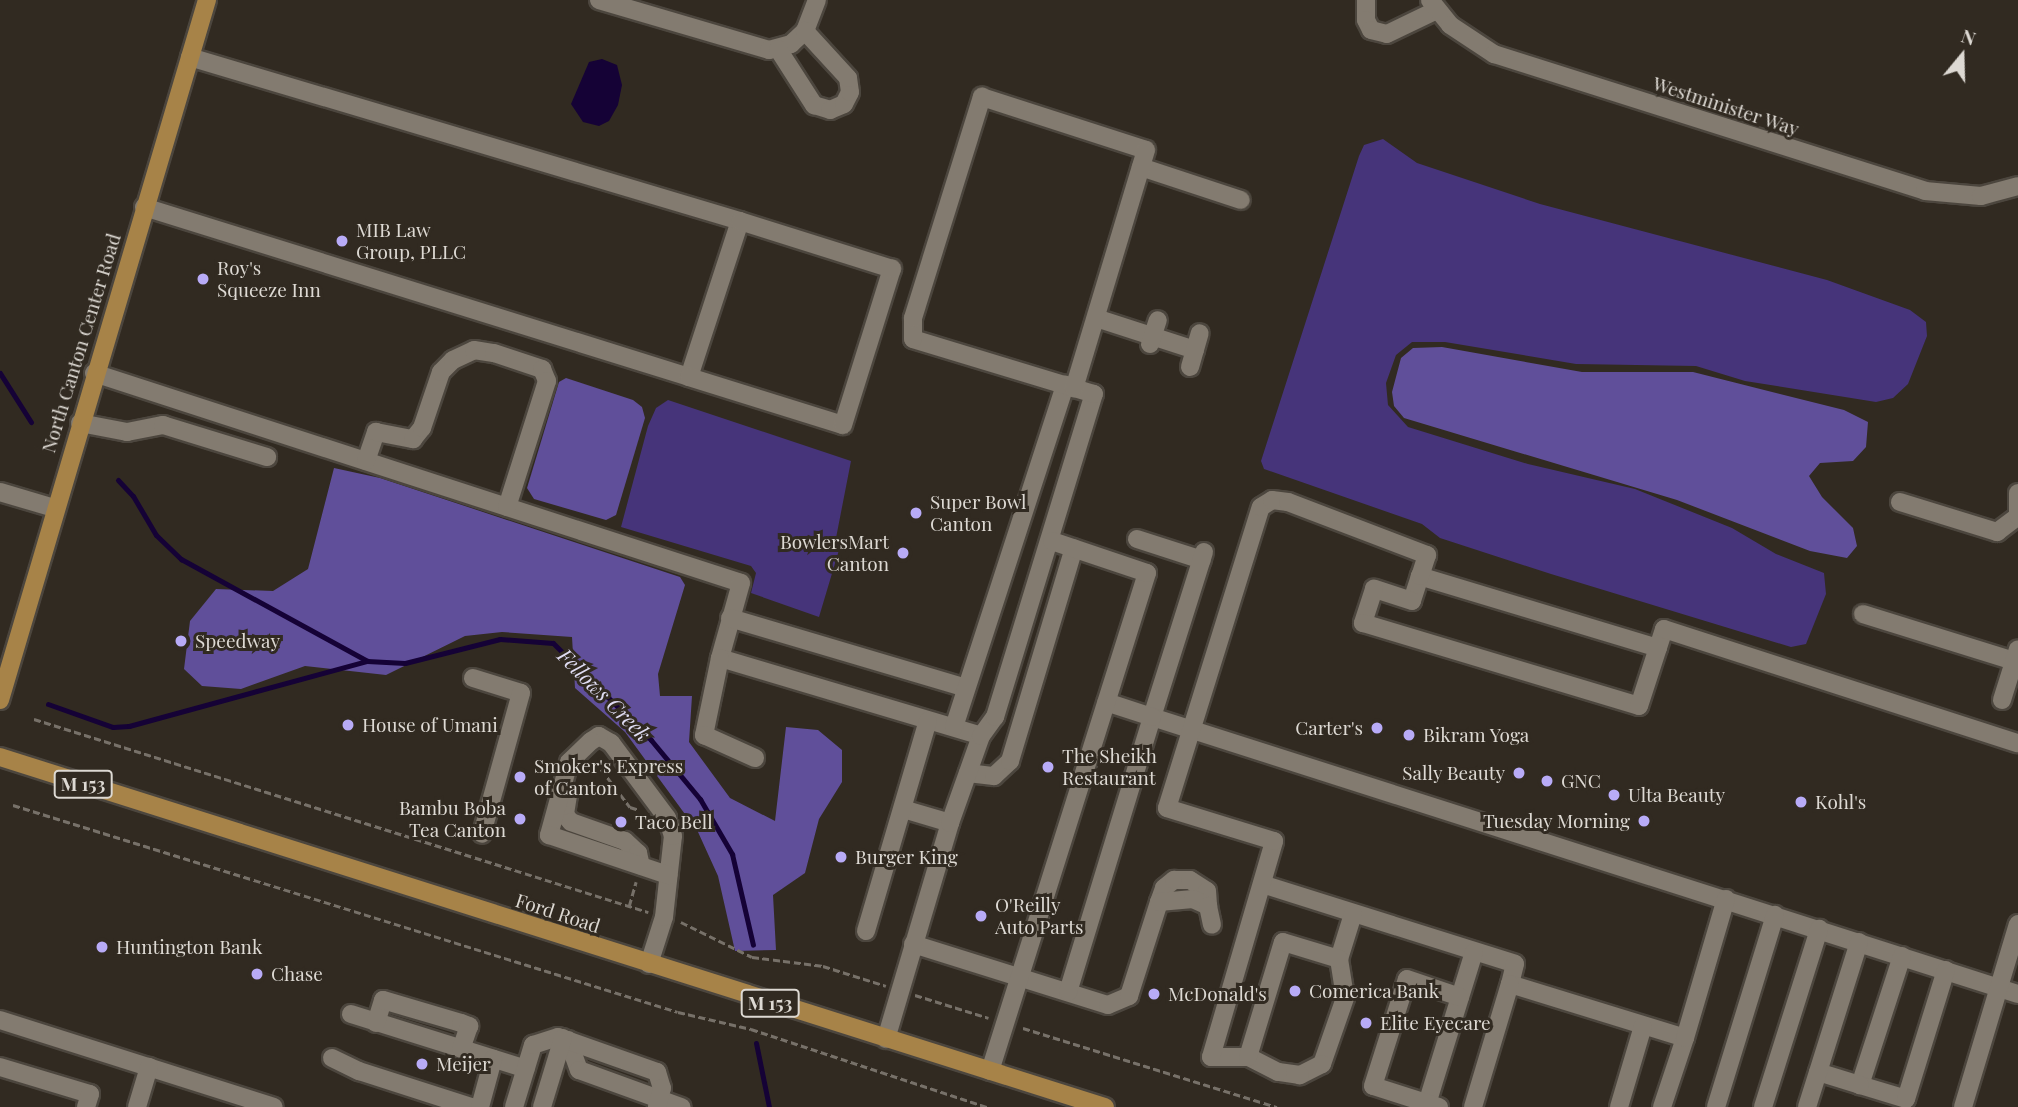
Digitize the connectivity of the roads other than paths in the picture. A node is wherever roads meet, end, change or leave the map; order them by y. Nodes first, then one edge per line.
1 (207, 0) edge
2 (599, 0) edge
3 (817, 0) edge
4 (1366, 0) edge
5 (1433, 5) edge
6 (805, 31) junction
7 (778, 49) junction
8 (190, 57) junction
9 (1141, 167) junction
10 (2018, 186) edge
11 (1241, 200) dead end
12 (144, 207) junction
13 (740, 220) junction
14 (1096, 318) junction
15 (1195, 350) dead end
16 (94, 373) junction
17 (689, 377) junction
18 (1070, 387) junction
19 (80, 423) junction
20 (267, 457) dead end
21 (366, 461) junction
22 (0, 492) edge
23 (2018, 493) edge
24 (1900, 502) dead end
25 (507, 507) junction
26 (54, 508) junction
27 (1052, 541) junction
28 (1074, 548) junction
29 (1128, 567) junction
30 (1420, 576) junction
31 (1863, 614) dead end
32 (730, 618) junction
33 (1657, 648) junction
34 (2016, 655) edge
35 (720, 658) junction
36 (473, 678) dead end
37 (966, 688) junction
38 (0, 700) edge
39 (2002, 700) dead end
40 (1106, 702) junction
41 (1152, 717) junction
42 (928, 721) junction
43 (954, 727) junction
44 (1191, 729) junction
45 (981, 736) junction
46 (611, 743) junction
47 (2018, 743) edge
48 (0, 757) edge
49 (755, 758) dead end
50 (968, 773) junction
51 (903, 809) junction
52 (950, 824) junction
53 (481, 834) dead end
54 (641, 866) junction
55 (668, 875) junction
56 (1262, 884) junction
57 (1726, 900) junction
58 (1353, 914) junction
59 (1775, 915) junction
60 (2018, 924) edge
61 (1212, 925) dead end
62 (1819, 929) junction
63 (866, 931) dead end
64 (1859, 942) junction
65 (913, 944) junction
66 (1474, 952) junction
67 (1902, 956) junction
68 (1339, 958) junction
69 (649, 964) junction
70 (1946, 970) junction
71 (1020, 978) junction
72 (1510, 984) junction
73 (1999, 988) junction
74 (1068, 992) junction
75 (2018, 994) edge
76 (1460, 996) junction
77 (351, 1014) dead end
78 (0, 1020) edge
79 (1643, 1026) junction
80 (1685, 1038) junction
81 (565, 1039) junction
82 (886, 1039) junction
83 (1248, 1057) junction
84 (332, 1058) dead end
85 (493, 1059) junction
86 (0, 1067) edge
87 (149, 1067) junction
88 (526, 1069) junction
89 (990, 1072) junction
90 (1818, 1072) junction
91 (1860, 1085) junction
92 (658, 1102) edge
93 (1431, 1106) edge
94 (86, 1107) edge
95 (137, 1107) edge
96 (274, 1107) edge
97 (471, 1107) edge
98 (480, 1107) edge
99 (514, 1107) edge
100 (542, 1107) edge
101 (681, 1107) edge
102 (1105, 1107) edge
103 (1473, 1107) edge
104 (1619, 1107) edge
105 (1662, 1107) edge
106 (1716, 1107) edge
107 (1763, 1107) edge
108 (1807, 1107) edge
109 (1963, 1107) edge

1 - 8 main road, North Canton Center Road
2 - 7 street
3 - 6 street
4 - 5 street, Westminister Way
5 - 10 street, Westminister Way
6 - 7 street
6 - 7 street
8 - 12 main road, North Canton Center Road
8 - 13 street
9 - 11 street
9 - 14 street
9 - 18 street
12 - 16 main road, North Canton Center Road
12 - 17 street
13 - 17 street
13 - 17 street
14 - 15 street
14 - 18 street
16 - 19 main road, North Canton Center Road
16 - 21 street
18 - 27 street
18 - 37 street
19 - 20 street
19 - 26 main road, North Canton Center Road
21 - 25 street
21 - 25 street
22 - 26 street
23 - 24 street
25 - 32 street
26 - 38 main road, North Canton Center Road
27 - 28 street
27 - 45 street
28 - 29 street
28 - 50 street
29 - 40 street
29 - 41 street
30 - 33 street
30 - 33 street
30 - 44 street
31 - 34 street
32 - 35 street
32 - 37 street
33 - 47 street
34 - 39 street
35 - 42 street
35 - 49 street
36 - 53 street
37 - 43 street
40 - 41 street
40 - 71 street
41 - 44 street
41 - 74 street
42 - 43 street
42 - 51 street
43 - 45 street
44 - 56 street
44 - 57 street
45 - 50 street
46 - 54 street
46 - 54 street
46 - 55 street
48 - 69 main road, Ford Road / M 153
50 - 52 street
51 - 52 street
51 - 63 street
52 - 65 street
54 - 55 street
55 - 69 street
56 - 58 street
56 - 83 street
57 - 59 street
57 - 80 street
58 - 66 street
58 - 68 street
59 - 62 street
59 - 106 street
60 - 73 street
61 - 74 street
62 - 64 street
62 - 107 street
64 - 67 street
64 - 90 street
65 - 71 street
65 - 82 street
66 - 72 street
66 - 76 street
67 - 70 street
67 - 91 street
68 - 83 street
68 - 83 street
69 - 82 main road, Ford Road / M 153
70 - 73 street
70 - 91 street
71 - 74 street
71 - 89 street
72 - 79 street
72 - 103 street
73 - 75 street
73 - 109 street
76 - 93 street
76 - 93 street
77 - 85 street
78 - 87 street
79 - 80 street
79 - 104 street
80 - 105 street
81 - 88 street
81 - 92 street
81 - 92 street
81 - 100 street
82 - 89 main road, Ford Road / M 153
84 - 97 street
85 - 88 street
85 - 98 street
86 - 94 street
87 - 95 street
87 - 96 street
88 - 99 street
89 - 102 main road, Ford Road / M 153
90 - 91 street
90 - 108 street
92 - 101 street

